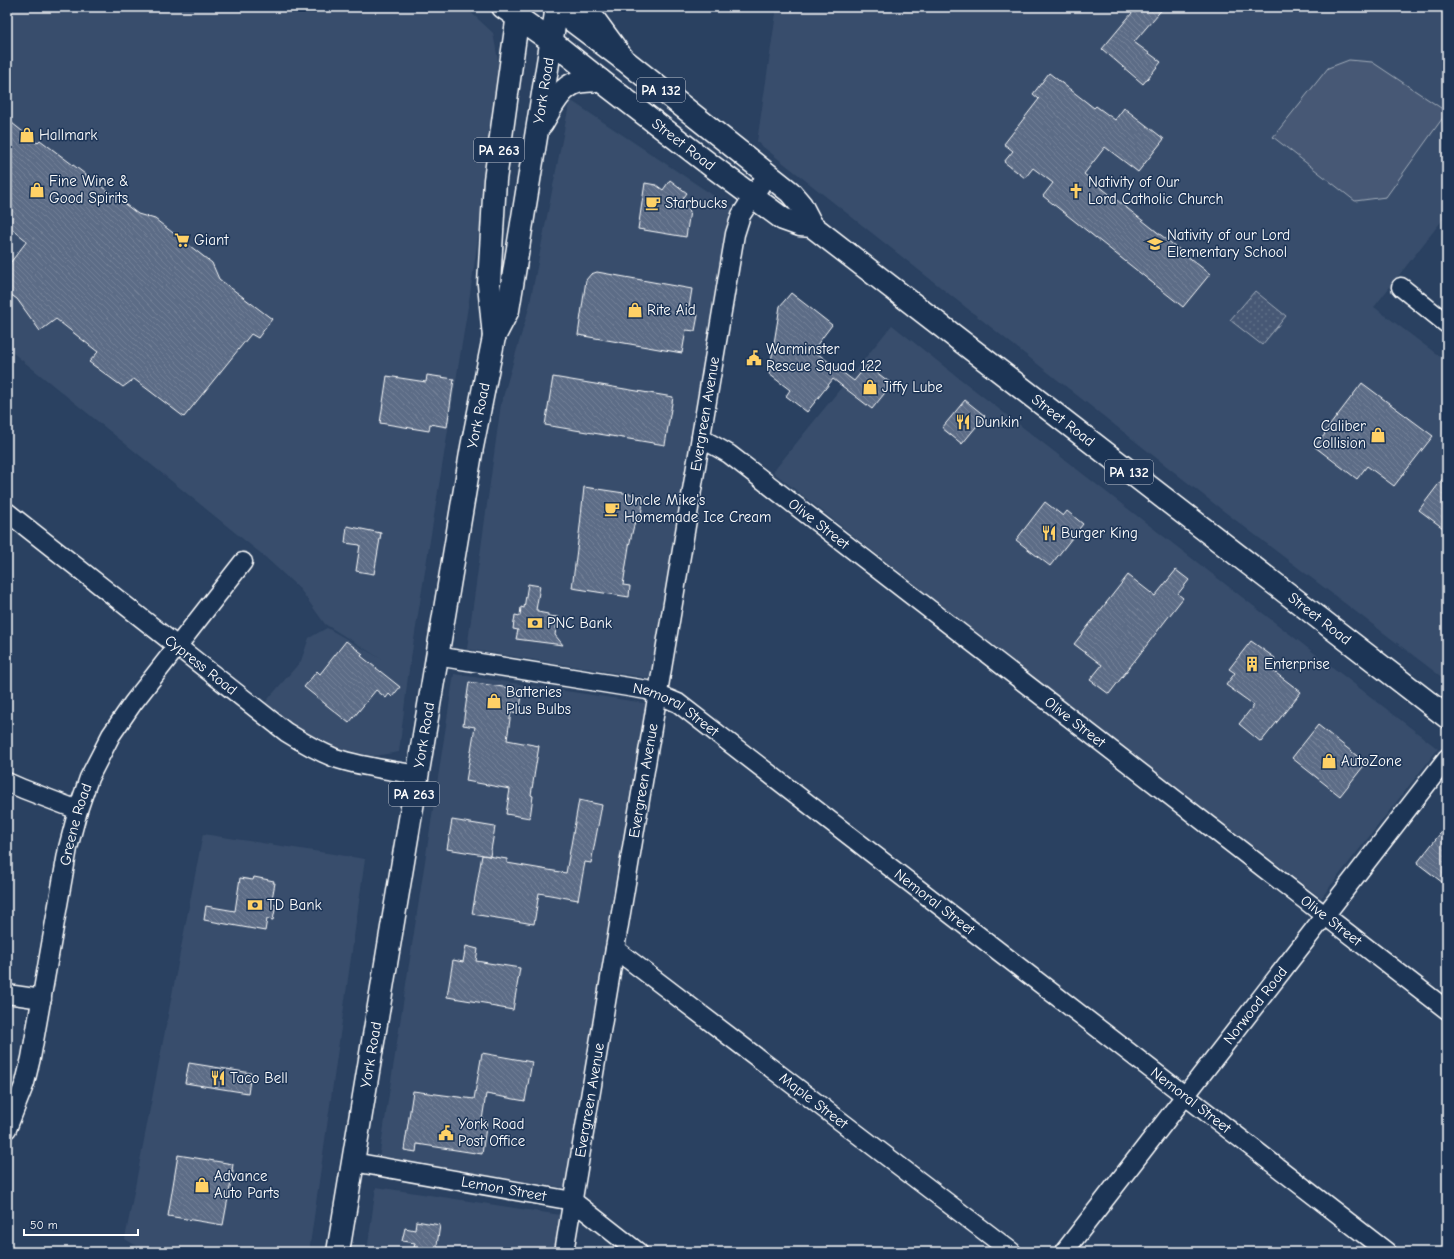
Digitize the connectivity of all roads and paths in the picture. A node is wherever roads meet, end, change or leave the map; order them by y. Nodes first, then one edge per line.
1 (585, 7) edge
2 (556, 8) edge
3 (513, 10) edge
4 (551, 40) junction
5 (623, 59) junction
6 (600, 80) junction
7 (537, 133) junction
8 (767, 175) junction
9 (753, 197) junction
10 (812, 226) junction
11 (1401, 287) dead end
12 (1447, 324) edge
13 (494, 337) junction
14 (701, 438) junction
15 (7, 512) edge
16 (243, 562) dead end
17 (177, 646) junction
18 (436, 656) junction
19 (658, 695) junction
20 (1447, 717) edge
21 (1447, 758) edge
22 (417, 775) junction
23 (7, 782) edge
24 (78, 810) junction
25 (1326, 916) junction
26 (615, 948) junction
27 (7, 994) edge
28 (42, 999) junction
29 (1447, 1010) edge
30 (1185, 1096) junction
31 (7, 1129) edge
32 (353, 1162) junction
33 (572, 1201) junction
34 (338, 1252) edge
35 (564, 1252) edge
36 (638, 1252) edge
37 (1012, 1252) edge
38 (1064, 1252) edge
39 (1387, 1252) edge

1 - 5 main road
2 - 4 main road, York Road / PA 263
2 - 5 main road, Street Road / PA 132
3 - 4 main road, Street Road / PA 132
3 - 13 main road, York Road / PA 263
4 - 6 main road, Street Road / PA 132
4 - 7 main road, York Road / PA 263
5 - 8 main road, Street Road / PA 132
6 - 7 main road
6 - 9 main road, Street Road / PA 132
7 - 13 main road, York Road / PA 263
8 - 9 street, Evergreen Avenue
8 - 10 main road, Street Road / PA 132
9 - 10 main road, Street Road / PA 132
9 - 14 street, Evergreen Avenue
10 - 20 main road, Street Road / PA 132
11 - 12 street
13 - 18 main road, York Road / PA 263
14 - 19 street, Evergreen Avenue
14 - 25 street, Olive Street
15 - 17 street, Cypress Road
16 - 17 street, Greene Road
17 - 22 street, Cypress Road
17 - 24 street, Greene Road
18 - 19 street, Nemoral Street
18 - 22 main road, York Road / PA 263
19 - 26 street, Evergreen Avenue
19 - 30 street, Nemoral Street
21 - 25 street, Norwood Road
22 - 32 main road, York Road / PA 263
23 - 24 street
24 - 28 street, Greene Road
25 - 29 street, Olive Street
25 - 30 street, Norwood Road
26 - 33 street, Evergreen Avenue
26 - 37 street, Maple Street
27 - 28 street
28 - 31 street, Greene Road
30 - 38 street, Norwood Road
30 - 39 street, Nemoral Street
32 - 33 street, Lemon Street
32 - 34 main road, York Road / PA 263
33 - 35 street, Evergreen Avenue
33 - 36 street, Lemon Street

